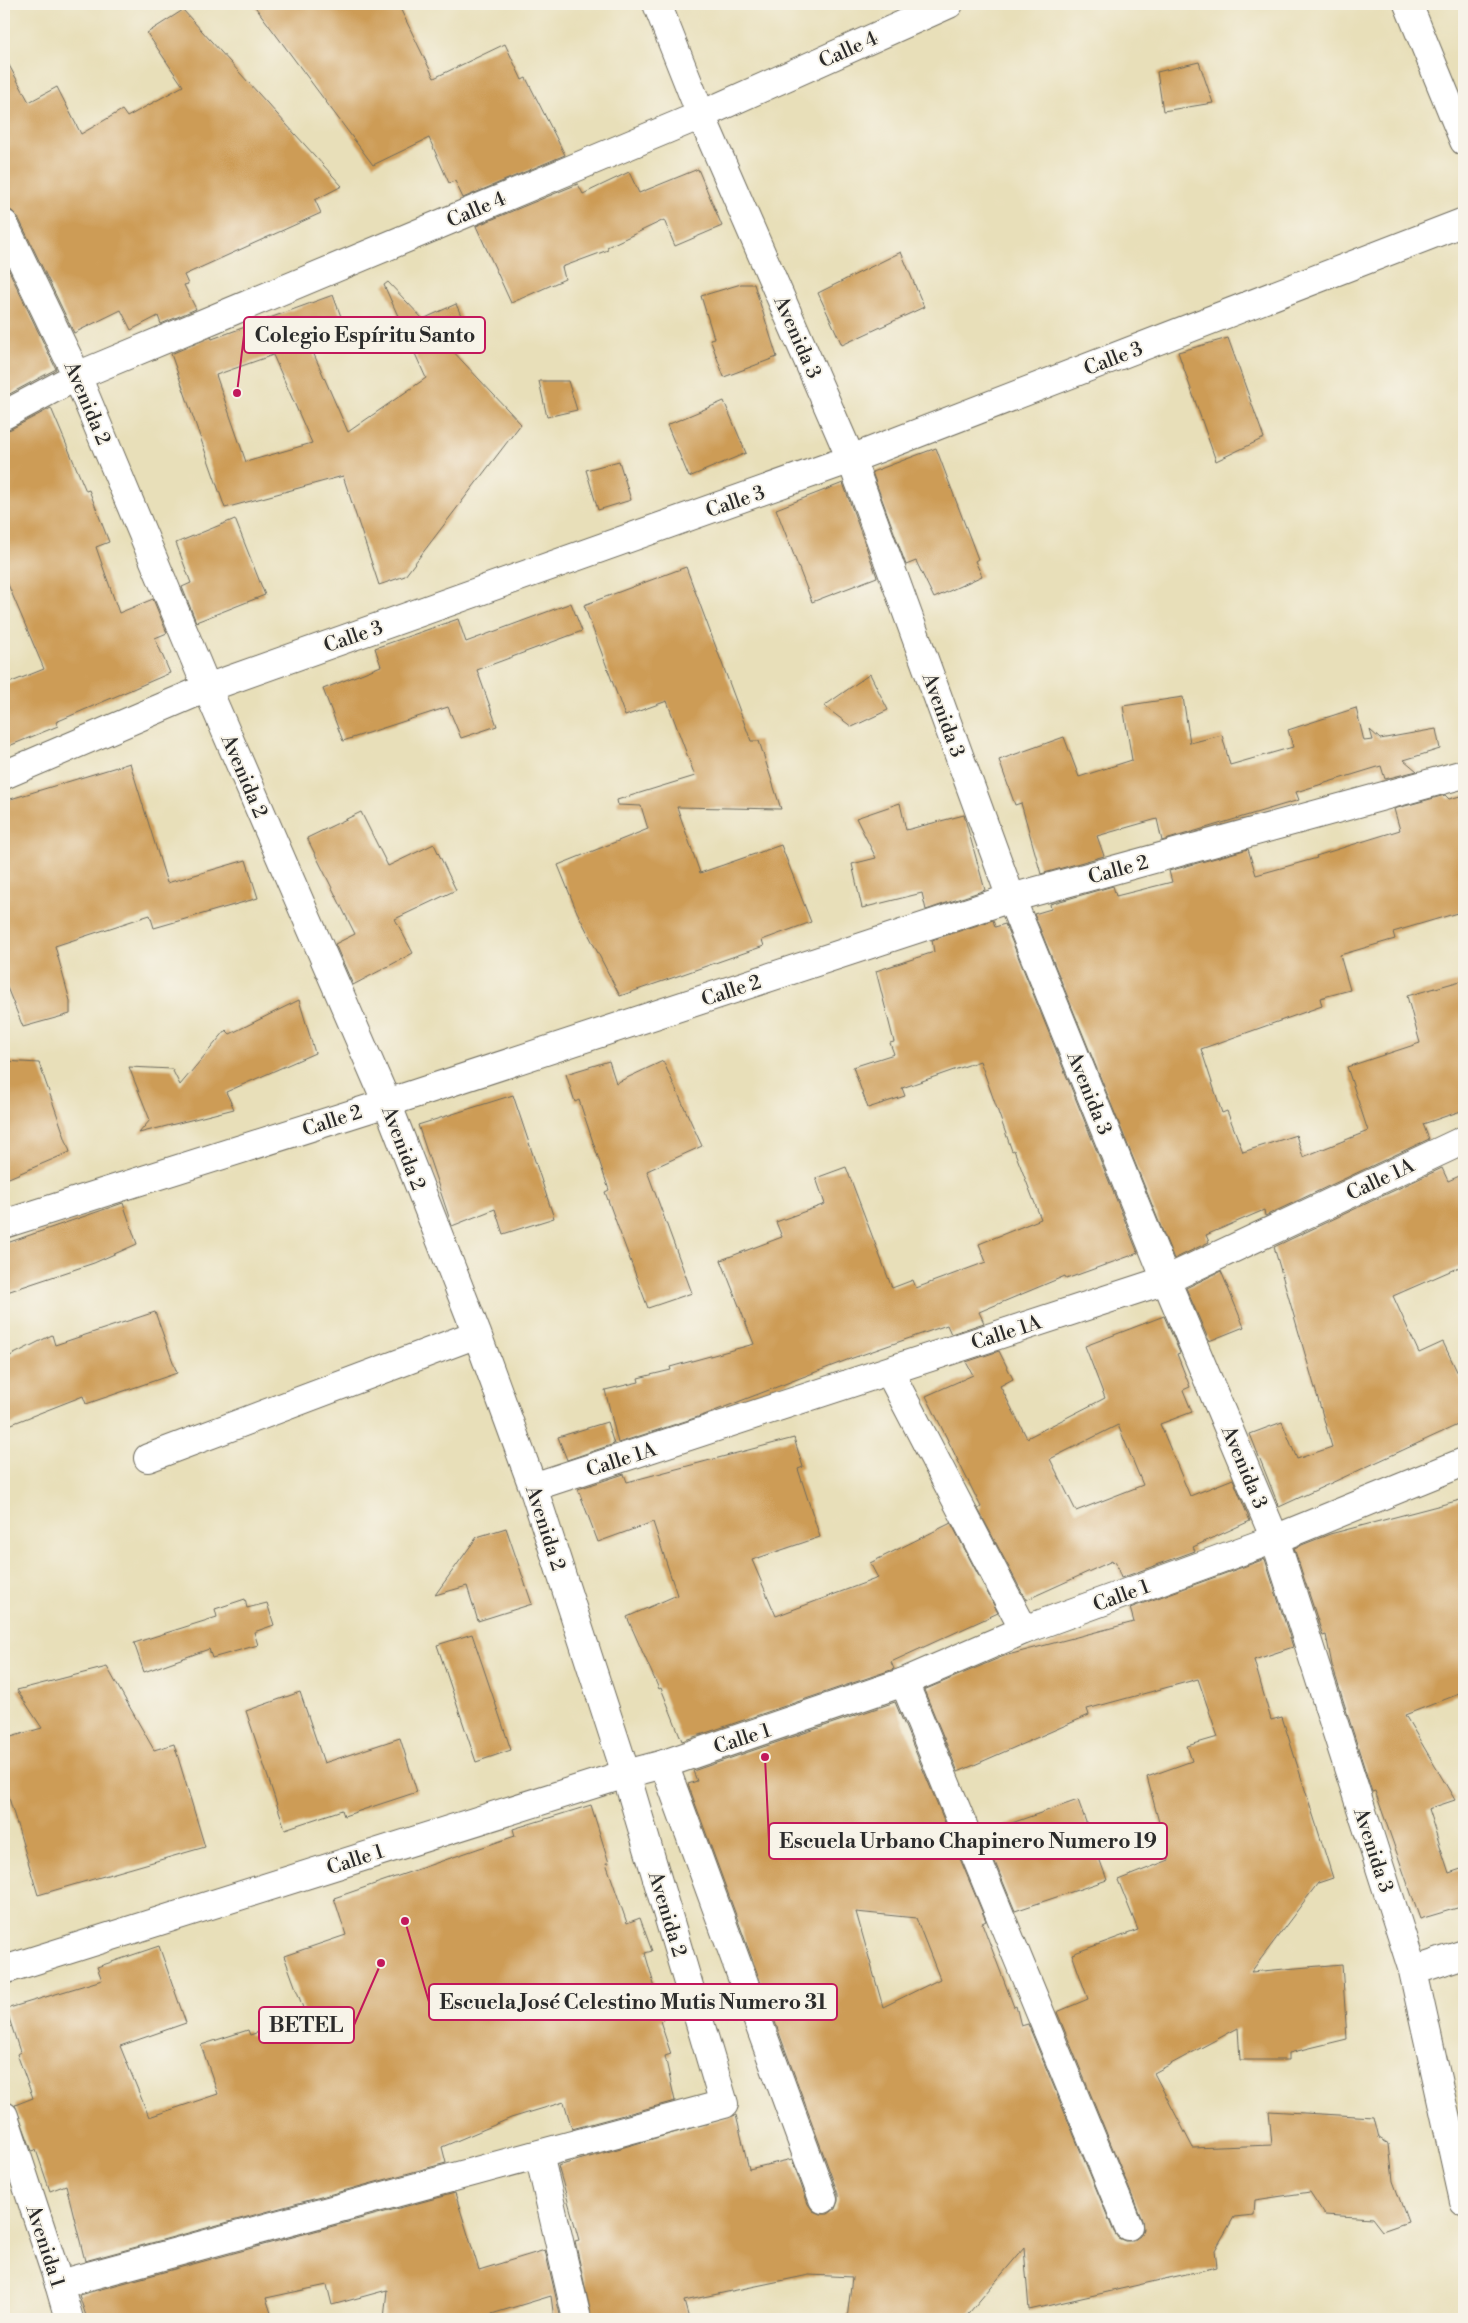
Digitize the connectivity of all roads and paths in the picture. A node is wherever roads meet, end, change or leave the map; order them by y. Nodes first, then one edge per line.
1 (658, 4) edge
2 (949, 4) edge
3 (1408, 4) edge
4 (701, 115) junction
5 (1464, 142) edge
6 (1464, 222) edge
7 (4, 224) edge
8 (77, 376) junction
9 (4, 415) edge
10 (851, 459) junction
11 (207, 688) junction
12 (1464, 774) edge
13 (4, 776) edge
14 (1011, 898) junction
15 (387, 1103) junction
16 (1464, 1140) edge
17 (4, 1224) edge
18 (1166, 1280) junction
19 (477, 1334) junction
20 (889, 1371) junction
21 (148, 1458) dead end
22 (1464, 1462) edge
23 (533, 1487) junction
24 (1275, 1539) junction
25 (1024, 1630) junction
26 (904, 1682) junction
27 (664, 1764) junction
28 (626, 1774) junction
29 (1464, 1954) edge
30 (4, 1970) edge
31 (1413, 1971) junction
32 (4, 2116) edge
33 (539, 2154) junction
34 (823, 2199) dead end
35 (1464, 2201) edge
36 (1128, 2226) dead end
37 (59, 2284) junction
38 (69, 2319) edge
39 (577, 2319) edge

1 - 4 street, Avenida 3
2 - 4 street, Calle 4
3 - 5 street
4 - 8 street, Calle 4
4 - 10 street, Avenida 3
6 - 10 street, Calle 3
7 - 8 street, Avenida 2
8 - 9 street, Calle 4
8 - 11 street, Avenida 2
10 - 11 street, Calle 3
10 - 14 street, Avenida 3
11 - 13 street, Calle 3
11 - 15 street, Avenida 2
12 - 14 street, Calle 2
14 - 15 street, Calle 2
14 - 18 street, Avenida 3
15 - 17 street, Calle 2
15 - 19 street, Avenida 2
16 - 18 street, Calle 1A
18 - 20 street, Calle 1A
18 - 24 street, Avenida 3
19 - 21 street
19 - 23 street, Avenida 2
20 - 23 street, Calle 1A
20 - 25 street
22 - 24 street, Calle 1
23 - 28 street, Avenida 2
24 - 25 street, Calle 1
24 - 31 street, Avenida 3
25 - 26 street, Calle 1
26 - 27 street, Calle 1
26 - 36 street
27 - 28 street, Calle 1
27 - 34 street
28 - 30 street, Calle 1
28 - 33 street, Avenida 2
29 - 31 street
31 - 35 street, Avenida 3
32 - 37 street, Avenida 1
33 - 37 street
33 - 39 street
37 - 38 street, Avenida 1

